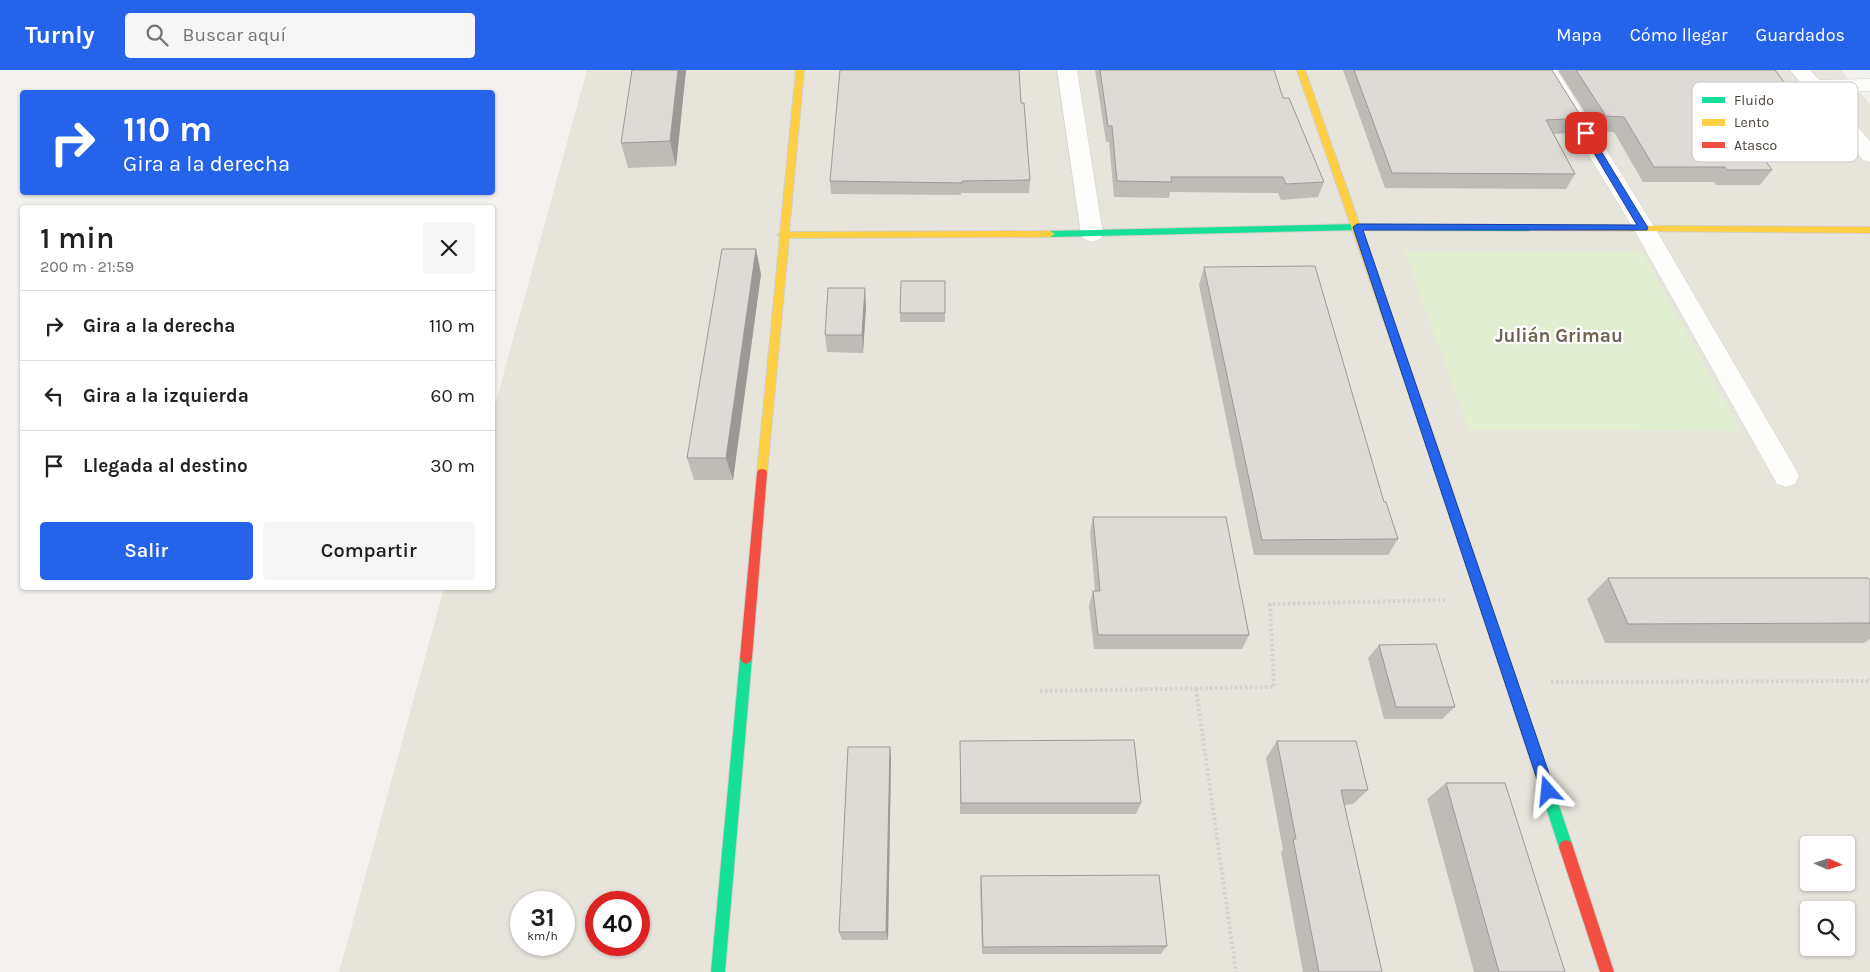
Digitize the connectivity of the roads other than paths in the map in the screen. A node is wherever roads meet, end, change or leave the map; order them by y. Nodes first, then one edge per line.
1 (800, 70) edge
2 (1067, 70) edge
3 (1301, 70) edge
4 (1548, 70) edge
5 (1800, 70) edge
6 (1810, 82) edge
7 (1858, 140) edge
8 (1870, 155) edge
9 (1357, 227) junction
10 (1644, 228) junction
11 (1870, 230) edge
12 (1092, 234) junction
13 (783, 235) junction
14 (1786, 476) dead end
15 (718, 972) edge
16 (1607, 972) edge

1 - 13 street
2 - 12 street
3 - 9 street
4 - 10 street
5 - 6 street
7 - 8 street
9 - 10 street
9 - 12 street
9 - 16 street
10 - 11 street
10 - 14 street
12 - 13 street
13 - 15 street

